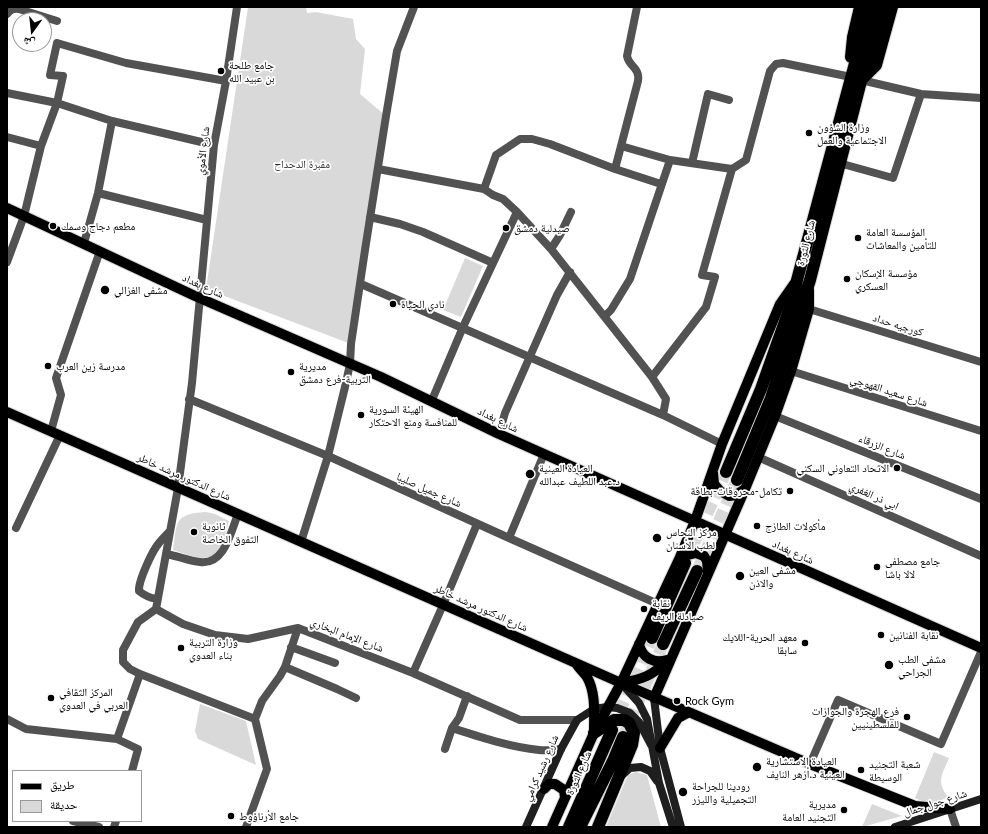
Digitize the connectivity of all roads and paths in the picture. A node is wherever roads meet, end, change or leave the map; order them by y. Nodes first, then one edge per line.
1 (237, 7) edge
2 (414, 7) edge
3 (638, 7) edge
4 (860, 7) edge
5 (870, 7) edge
6 (880, 7) edge
7 (892, 7) edge
8 (7, 14) edge
9 (57, 21) dead end
10 (855, 76) junction
11 (226, 80) junction
12 (7, 93) edge
13 (920, 94) junction
14 (981, 98) edge
15 (729, 100) dead end
16 (57, 103) junction
17 (112, 121) junction
18 (7, 137) edge
19 (214, 145) junction
20 (41, 146) junction
21 (621, 146) junction
22 (670, 160) junction
23 (692, 163) junction
24 (839, 163) junction
25 (378, 169) junction
26 (615, 169) junction
27 (732, 169) junction
28 (661, 184) junction
29 (484, 189) junction
30 (98, 193) junction
31 (7, 208) edge
32 (517, 212) junction
33 (571, 212) dead end
34 (24, 216) junction
35 (370, 217) junction
36 (207, 220) junction
37 (84, 244) junction
38 (551, 249) junction
39 (100, 251) junction
40 (7, 262) edge
41 (493, 263) junction
42 (570, 272) junction
43 (804, 279) junction
44 (361, 284) junction
45 (200, 299) junction
46 (809, 309) junction
47 (605, 316) junction
48 (463, 327) junction
49 (530, 358) junction
50 (981, 362) edge
51 (350, 364) junction
52 (791, 370) junction
53 (652, 377) junction
54 (189, 399) junction
55 (432, 400) junction
56 (7, 412) edge
57 (663, 414) junction
58 (775, 416) junction
59 (981, 432) edge
60 (56, 433) junction
61 (500, 434) junction
62 (722, 444) junction
63 (544, 454) junction
64 (328, 456) junction
65 (758, 457) junction
66 (713, 471) junction
67 (726, 472) tunnel mouth
68 (741, 485) junction
69 (178, 488) junction
70 (981, 500) edge
71 (238, 514) junction
72 (694, 521) junction
73 (477, 524) junction
74 (16, 528) dead end
75 (170, 531) junction
76 (724, 534) junction
77 (509, 538) junction
78 (301, 542) junction
79 (166, 554) junction
80 (981, 556) edge
81 (683, 560) junction
82 (703, 572) junction
83 (157, 599) junction
84 (658, 604) junction
85 (443, 605) junction
86 (156, 609) junction
87 (298, 628) junction
88 (652, 638) tunnel mouth
89 (639, 644) junction
90 (664, 644) tunnel mouth
91 (291, 647) junction
92 (981, 648) edge
93 (981, 652) edge
94 (670, 658) junction
95 (335, 663) dead end
96 (576, 663) junction
97 (285, 667) junction
98 (413, 673) junction
99 (140, 674) junction
100 (621, 683) junction
101 (467, 696) junction
102 (356, 698) dead end
103 (654, 698) junction
104 (607, 707) junction
105 (594, 709) junction
106 (689, 712) junction
107 (7, 719) edge
108 (255, 719) junction
109 (577, 720) junction
110 (452, 728) junction
111 (612, 730) tunnel mouth
112 (594, 733) junction
113 (623, 736) tunnel mouth
114 (117, 739) junction
115 (656, 746) junction
116 (445, 749) dead end
117 (561, 749) junction
118 (613, 761) junction
119 (810, 764) junction
120 (132, 770) edge
121 (618, 780) junction
122 (659, 783) junction
123 (544, 789) junction
124 (565, 798) junction
125 (981, 799) edge
126 (950, 809) junction
127 (78, 822) edge
128 (99, 827) edge
129 (246, 827) edge
130 (526, 827) edge
131 (552, 827) edge
132 (569, 827) edge
133 (580, 827) edge
134 (589, 827) edge
135 (598, 827) edge
136 (673, 827) edge
137 (681, 827) edge
138 (895, 827) edge
139 (956, 827) edge

1 - 11 street, شارع الأموي
2 - 25 street
3 - 21 street
4 - 10 highway
5 - 10 highway, شارع الثورة
6 - 10 highway, شارع الثورة
7 - 10 highway
8 - 9 street
10 - 13 street
10 - 24 highway, شارع الثورة
10 - 27 street
10 - 43 highway, شارع الثورة
11 - 16 street
11 - 19 street, شارع الأموي
12 - 16 street
13 - 14 street
13 - 24 street
15 - 23 street
16 - 17 street
16 - 20 street
17 - 19 street
17 - 30 street
18 - 20 street
19 - 36 street, شارع الأموي
20 - 34 street
21 - 22 street
21 - 26 street
22 - 23 street
22 - 28 street
23 - 27 street
24 - 43 highway, شارع الثورة
25 - 29 street
25 - 35 street
26 - 28 street
26 - 29 street
27 - 53 street
28 - 47 street
29 - 32 street
30 - 36 street
30 - 37 street
31 - 34 main road, شارع بغداد
32 - 38 street
32 - 41 street
33 - 38 street
34 - 37 main road, شارع بغداد
34 - 40 street
35 - 41 street
35 - 44 street
36 - 45 street, شارع الأموي
37 - 39 main road, شارع بغداد
38 - 42 street
39 - 45 main road, شارع بغداد
39 - 60 street
41 - 48 street
42 - 47 street
42 - 49 street
43 - 46 main road
43 - 62 main road
43 - 67 highway, شارع الثورة
43 - 68 highway, شارع الثورة
44 - 48 street
44 - 51 street
45 - 51 main road, شارع بغداد
45 - 54 street, شارع الأموي
46 - 50 street, كورجيه حداد
46 - 52 main road
47 - 53 street
48 - 49 street
48 - 55 street
49 - 57 street
49 - 61 street
51 - 55 main road, شارع بغداد
51 - 64 street
52 - 58 main road
52 - 59 street, شارع سعيد القهوجي
53 - 57 street
54 - 64 street, شارع جميل صليبا
54 - 69 street, شارع الأموي
55 - 61 main road, شارع بغداد
56 - 60 main road, شارع الدكتور مرشد خاطر
57 - 62 street
58 - 65 main road
58 - 70 street, شارع الزرقاء
60 - 69 main road, شارع الدكتور مرشد خاطر
60 - 74 street
61 - 63 main road, شارع بغداد
62 - 66 main road
63 - 72 main road, شارع بغداد
63 - 77 street
64 - 73 street, شارع جميل صليبا
64 - 78 street
65 - 68 main road
65 - 80 street, ابي ذر الغفري
66 - 68 main road
66 - 72 main road
68 - 76 main road
69 - 71 main road, شارع الدكتور مرشد خاطر
69 - 75 street
71 - 78 main road, شارع الدكتور مرشد خاطر
71 - 79 street
72 - 76 main road, شارع بغداد
72 - 81 main road
73 - 77 street, شارع جميل صليبا
73 - 85 street
75 - 79 street
75 - 83 street
76 - 82 main road
76 - 92 main road, شارع بغداد
77 - 84 street, شارع جميل صليبا
78 - 85 main road, شارع الدكتور مرشد خاطر
79 - 83 street
81 - 82 main road
81 - 84 main road
81 - 88 highway
82 - 90 highway
82 - 94 main road
83 - 86 street
84 - 89 main road
85 - 96 main road, شارع الدكتور مرشد خاطر
85 - 98 street
86 - 87 street, شارع الإمام البخاري
86 - 99 street
87 - 91 street
87 - 98 street, شارع الإمام البخاري
89 - 94 main road
89 - 100 main road
91 - 95 street
91 - 97 street
93 - 119 street
94 - 100 main road
94 - 103 main road
96 - 100 main road, شارع الدكتور مرشد خاطر
96 - 105 main road
97 - 102 street
97 - 108 street
98 - 101 street, شارع الإمام البخاري
99 - 108 street
99 - 114 street
100 - 103 main road, شارع الدكتور مرشد خاطر
100 - 104 main road
100 - 115 main road
101 - 109 street, شارع الإمام البخاري
101 - 110 street
103 - 106 main road, شارع الدكتور مرشد خاطر
103 - 115 main road
104 - 105 main road
104 - 112 main road
104 - 115 main road
105 - 109 main road
105 - 112 main road
106 - 115 main road
106 - 119 main road, شارع الدكتور مرشد خاطر
107 - 114 street
108 - 129 street
109 - 117 main road, شارع رشيد كرامي
110 - 116 street
110 - 117 street
111 - 132 highway, شارع الثورة
112 - 121 highway
112 - 124 main road
113 - 118 highway
114 - 120 street
115 - 122 main road
115 - 137 main road
117 - 123 main road, شارع رشيد كرامي
118 - 133 highway
118 - 134 highway
119 - 126 main road, شارع الدكتور مرشد خاطر
121 - 122 main road
121 - 135 highway
122 - 136 main road
123 - 124 main road
123 - 130 main road, شارع رشيد كرامي
124 - 131 main road
125 - 126 main road, شارع جول جمال
126 - 138 main road, شارع جول جمال
126 - 139 street
127 - 128 street

